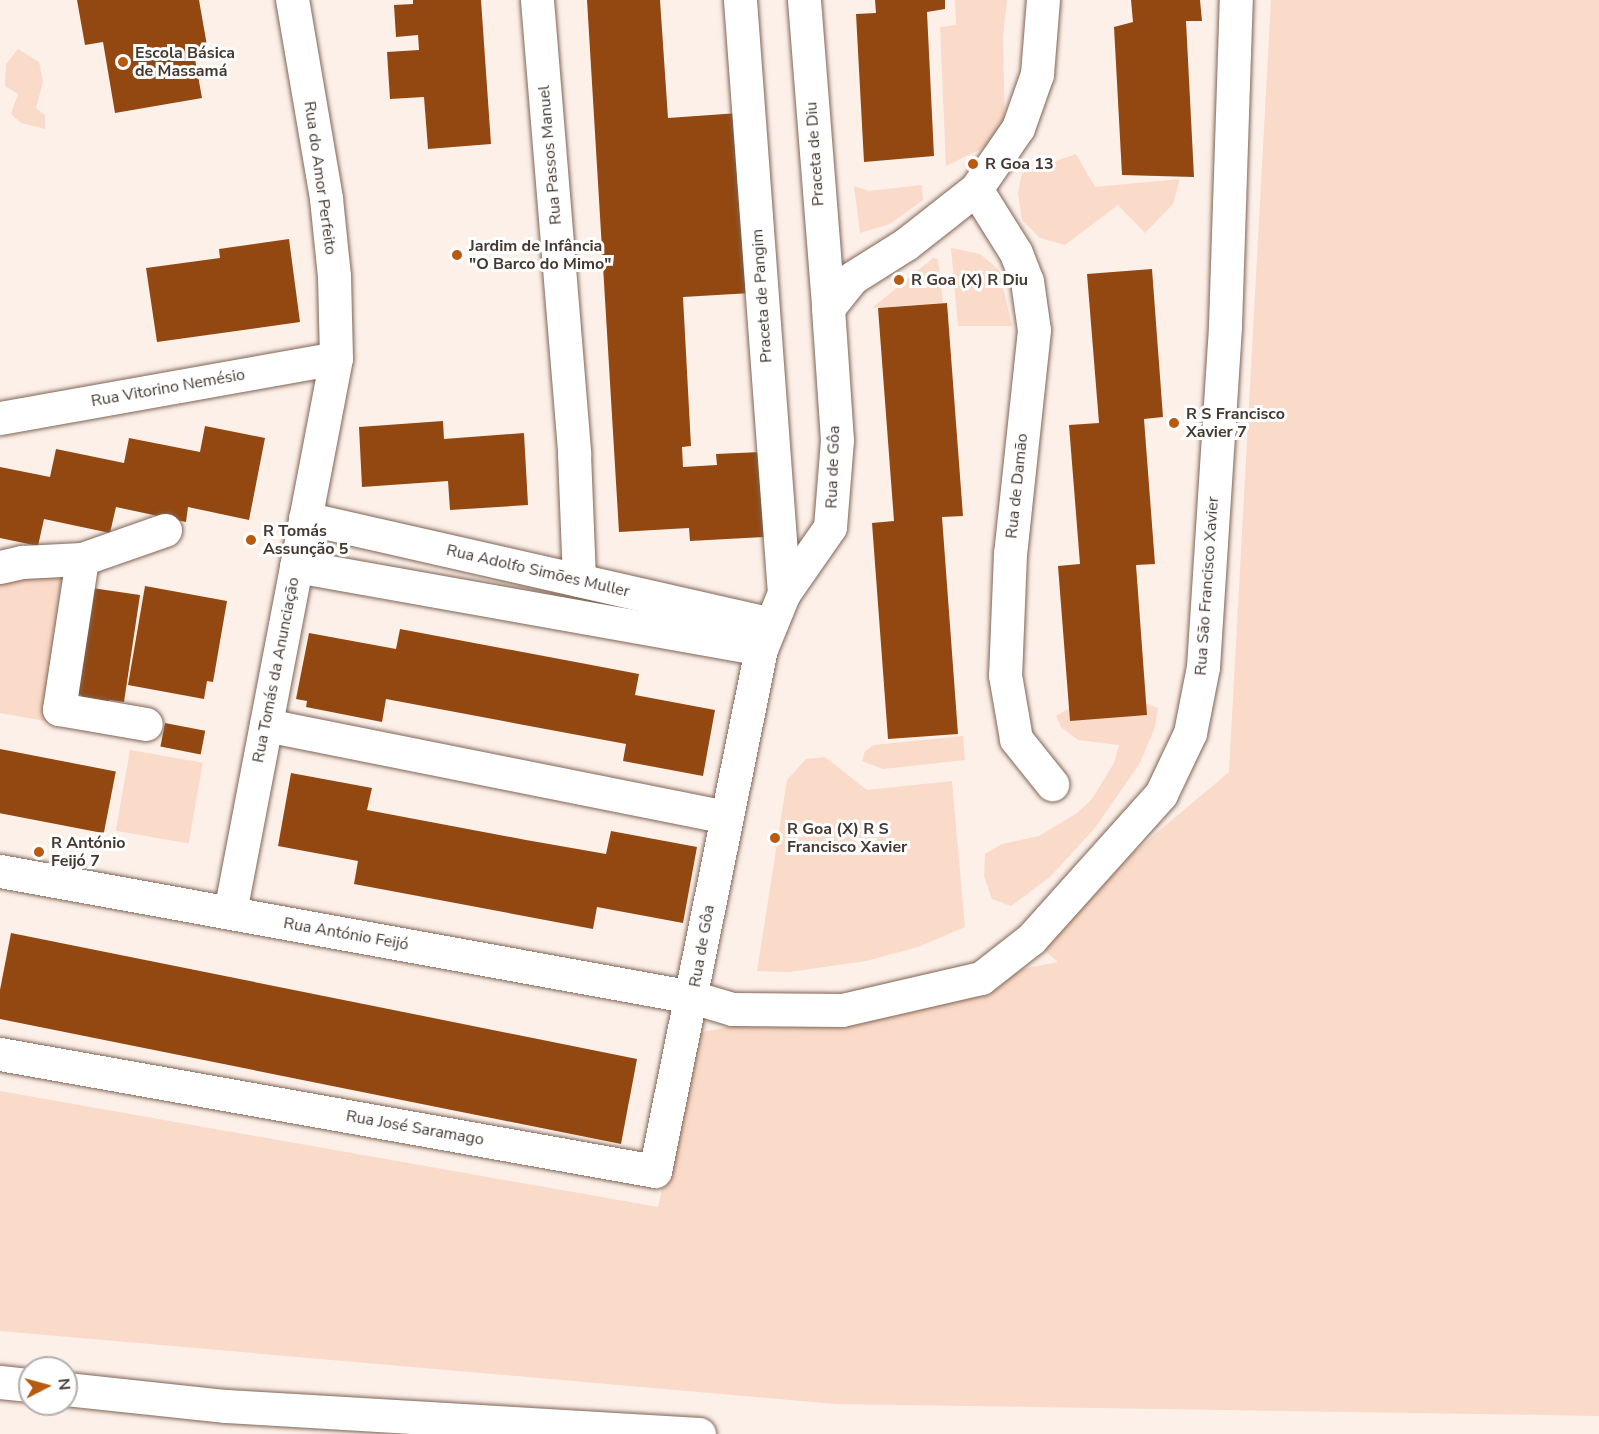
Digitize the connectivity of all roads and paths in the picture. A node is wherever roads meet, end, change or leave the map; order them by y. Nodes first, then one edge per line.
1 (292, 0) edge
2 (537, 0) edge
3 (740, 0) edge
4 (804, 0) edge
5 (1042, 0) edge
6 (1236, 0) edge
7 (976, 189) junction
8 (828, 308) junction
9 (336, 358) junction
10 (0, 418) edge
11 (305, 518) junction
12 (165, 530) dead end
13 (82, 559) junction
14 (296, 566) junction
15 (0, 567) edge
16 (579, 580) junction
17 (784, 593) junction
18 (766, 637) junction
19 (146, 724) dead end
20 (266, 725) junction
21 (1052, 784) dead end
22 (726, 817) junction
23 (0, 871) edge
24 (230, 912) junction
25 (693, 998) junction
26 (0, 1054) edge
27 (0, 1382) edge
28 (18, 1384) edge
29 (78, 1390) edge
30 (699, 1434) edge

1 - 9 main road, Rua do Amor Perfeito
2 - 16 main road, Rua Passos Manuel
3 - 17 main road, Praceta de Pangim
4 - 8 main road, Praceta de Diu
5 - 7 main road
6 - 25 main road, Rua São Francisco Xavier
7 - 8 main road
7 - 21 main road, Rua de Damão
8 - 17 main road, Rua de Gôa
9 - 10 main road, Rua Vitorino Nemésio
9 - 11 main road, Rua Tomás da Anunciação
11 - 14 main road, Rua Tomás da Anunciação
11 - 16 main road, Rua Adolfo Simões Muller
12 - 13 main road
13 - 15 main road
13 - 19 main road
14 - 18 main road, Rua Adolfo Simões Muller
14 - 20 main road, Rua Tomás da Anunciação
16 - 18 main road, Rua Adolfo Simões Muller
17 - 18 main road, Rua de Gôa
18 - 22 main road, Rua de Gôa
20 - 22 main road
20 - 24 main road, Rua Tomás da Anunciação
22 - 25 main road, Rua de Gôa
23 - 24 main road, Rua António Feijó
24 - 25 main road, Rua António Feijó
25 - 26 main road, Rua José Saramago
27 - 28 main road
29 - 30 main road

